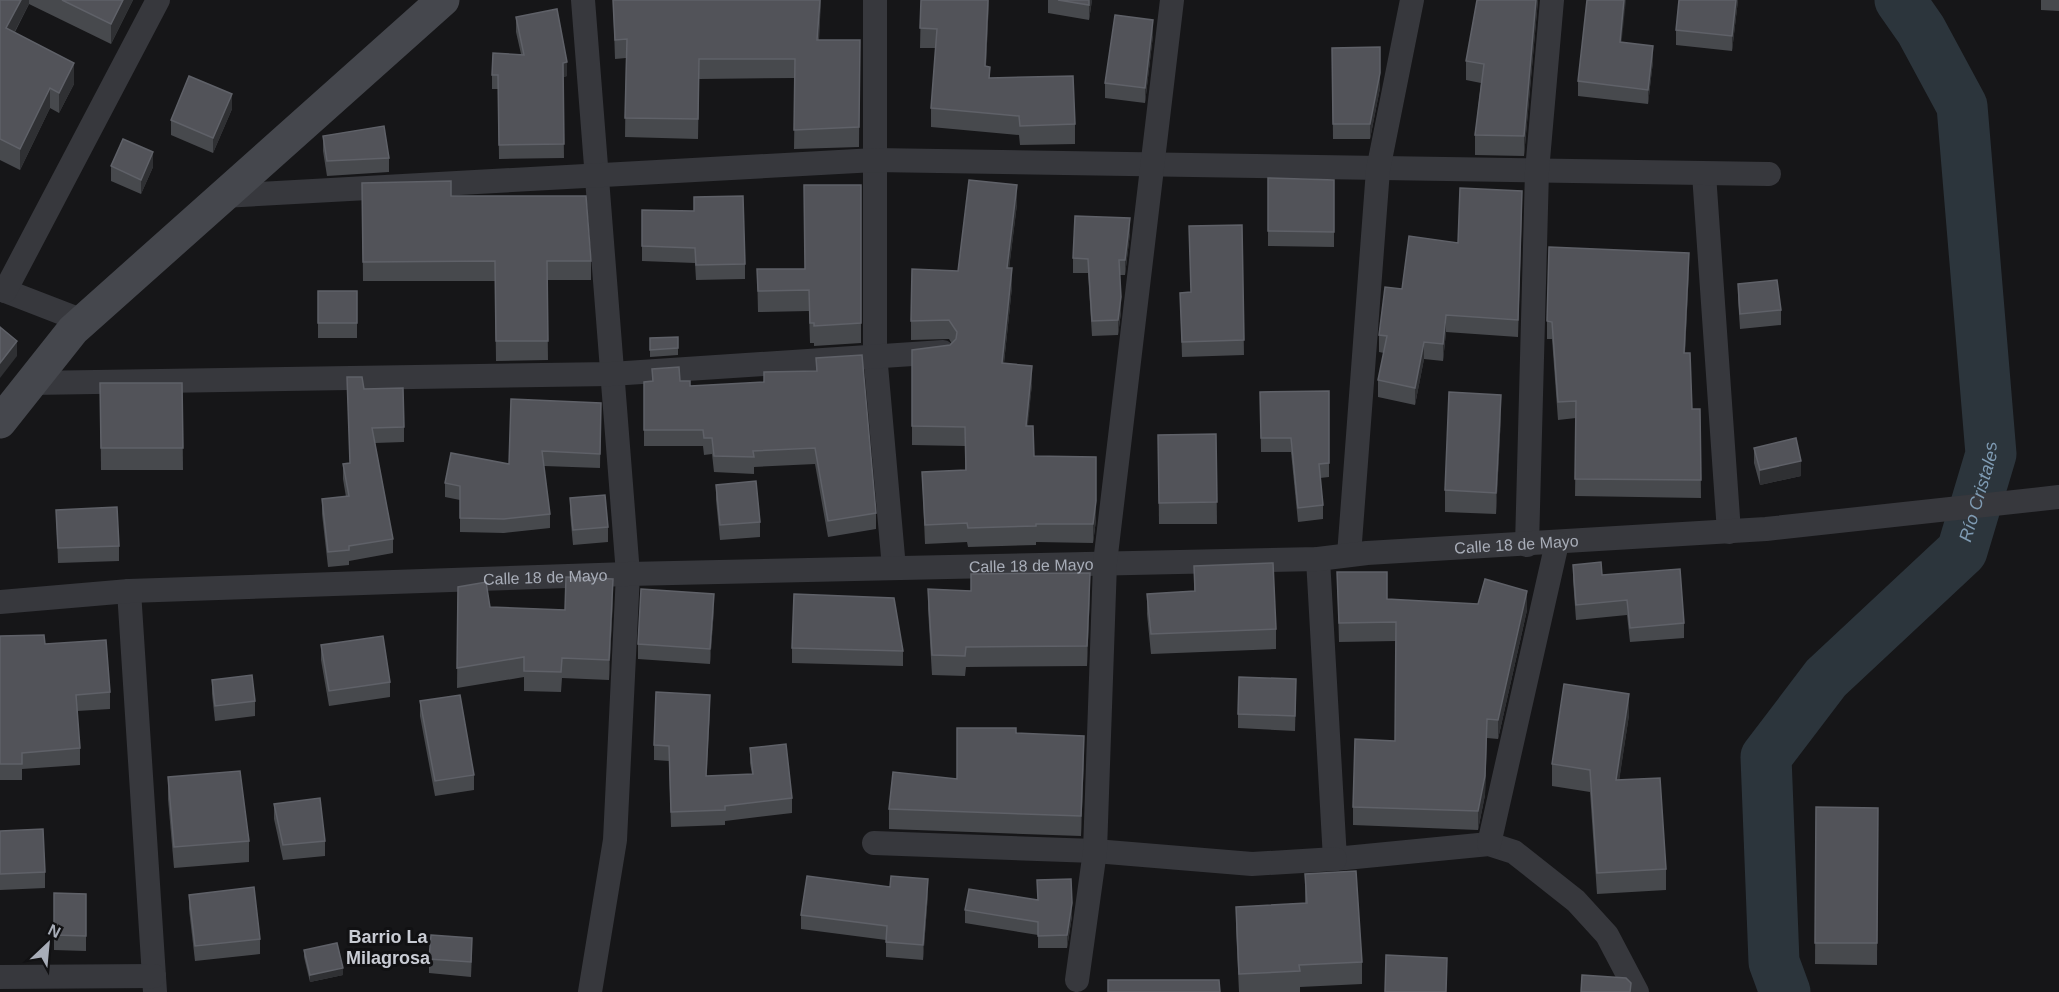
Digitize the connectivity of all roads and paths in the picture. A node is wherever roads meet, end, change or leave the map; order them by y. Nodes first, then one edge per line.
1 (158, 0) edge
2 (443, 0) edge
3 (583, 0) edge
4 (874, 0) edge
5 (1172, 0) edge
6 (1412, 0) edge
7 (1552, 0) edge
8 (875, 160) junction
9 (1151, 165) junction
10 (1378, 170) junction
11 (1537, 171) junction
12 (1704, 174) junction
13 (1769, 174) dead end
14 (597, 176) junction
15 (222, 196) junction
16 (2, 290) edge
17 (82, 321) junction
18 (943, 352) edge
19 (874, 354) junction
20 (611, 374) junction
21 (31, 383) junction
22 (0, 422) edge
23 (2059, 497) edge
24 (1729, 532) junction
25 (1557, 543) junction
26 (1527, 545) junction
27 (1349, 555) junction
28 (1318, 559) junction
29 (1105, 563) junction
30 (894, 568) junction
31 (628, 574) junction
32 (129, 591) junction
33 (0, 602) edge
34 (874, 843) dead end
35 (1489, 843) junction
36 (1095, 850) junction
37 (1335, 859) junction
38 (0, 977) edge
39 (1077, 980) dead end
40 (154, 984) edge
41 (590, 992) edge
42 (1637, 992) edge

1 - 16 street
2 - 15 street
3 - 14 street
4 - 8 street
5 - 9 street
6 - 10 street
7 - 11 street
8 - 9 street
8 - 14 street
8 - 19 street
9 - 10 street
9 - 29 street
10 - 11 street
10 - 27 street
11 - 12 street
11 - 26 street
12 - 13 street
12 - 24 street
14 - 15 street
14 - 20 street
15 - 17 street
16 - 17 street
17 - 21 street
18 - 19 street
19 - 20 street
19 - 30 street
20 - 21 street
20 - 31 street
21 - 22 street
23 - 24 street, Calle 18 de Mayo
24 - 25 street, Calle 18 de Mayo
25 - 26 street, Calle 18 de Mayo
25 - 35 street
26 - 27 street, Calle 18 de Mayo
27 - 28 street, Calle 18 de Mayo
28 - 29 street, Calle 18 de Mayo
28 - 37 street
29 - 30 street, Calle 18 de Mayo
29 - 36 street
30 - 31 street, Calle 18 de Mayo
31 - 32 street, Calle 18 de Mayo
31 - 41 street
32 - 33 street, Calle 18 de Mayo
32 - 40 street
34 - 36 street
35 - 37 street
35 - 42 street
36 - 37 street
36 - 39 street
38 - 40 street

